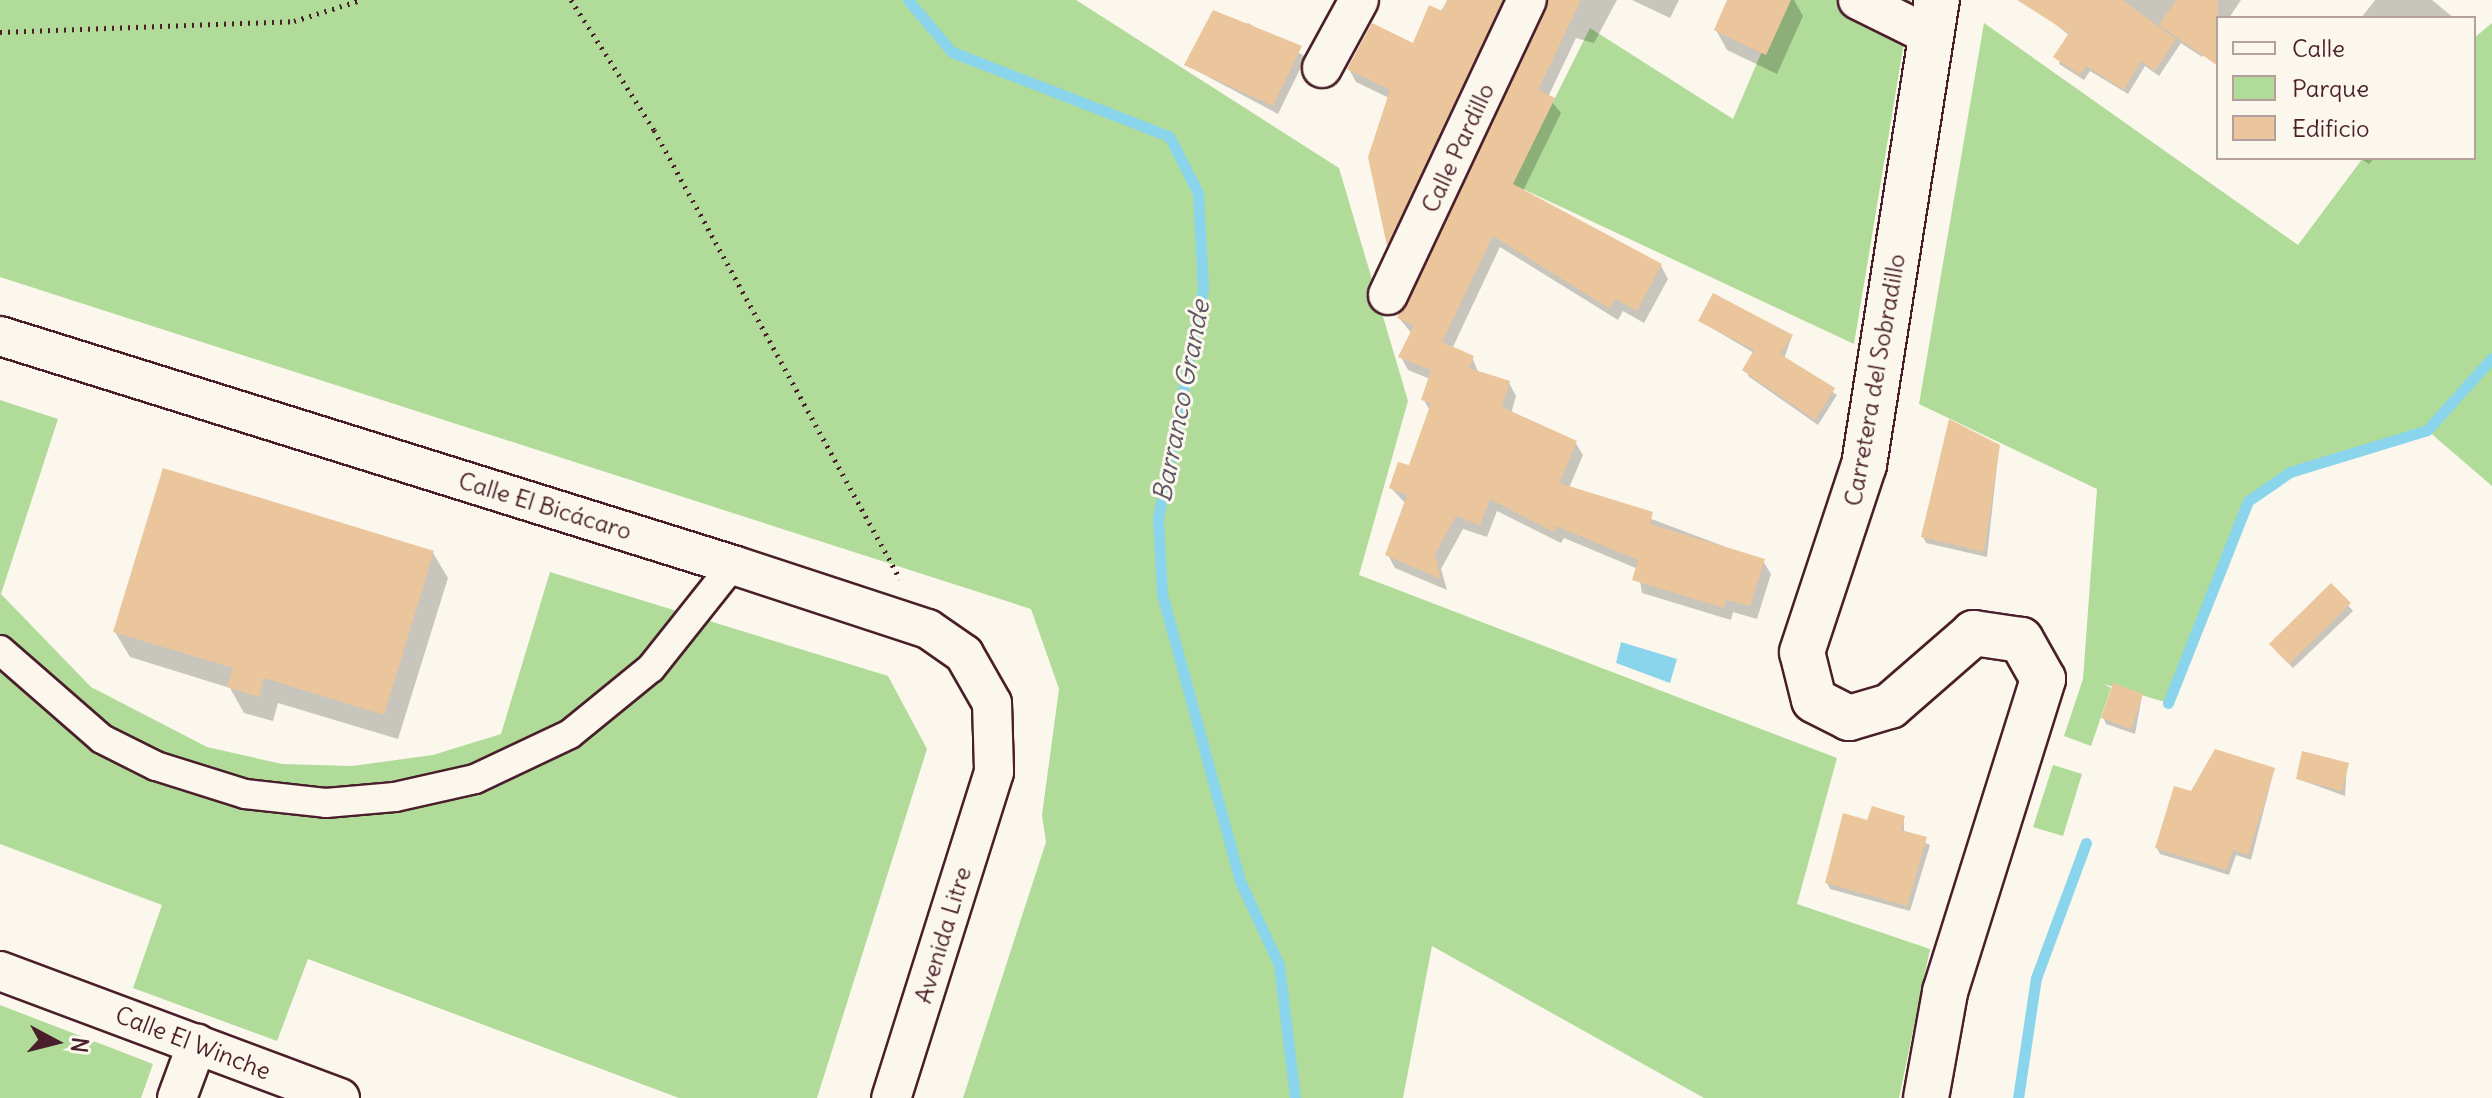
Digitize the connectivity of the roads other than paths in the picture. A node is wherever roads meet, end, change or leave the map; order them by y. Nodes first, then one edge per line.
1 (1359, 0) edge
2 (1527, 0) edge
3 (1858, 0) edge
4 (1934, 18) edge
5 (1322, 68) dead end
6 (1388, 295) dead end
7 (0, 336) edge
8 (733, 565) junction
9 (0, 650) edge
10 (994, 772) joint
11 (0, 971) edge
12 (197, 1044) junction
13 (177, 1098) edge
14 (340, 1098) edge
15 (891, 1098) edge
16 (1926, 1098) edge

1 - 5 street
2 - 6 street, Calle Pardillo
3 - 4 street
4 - 16 main road, Carretera del Sobradillo
7 - 8 street, Calle El Bicácaro
8 - 9 street
8 - 10 street, Calle El Bicácaro
10 - 15 street, Avenida Litre
11 - 12 street, Calle El Winche
12 - 13 street
12 - 14 street, Calle El Winche

